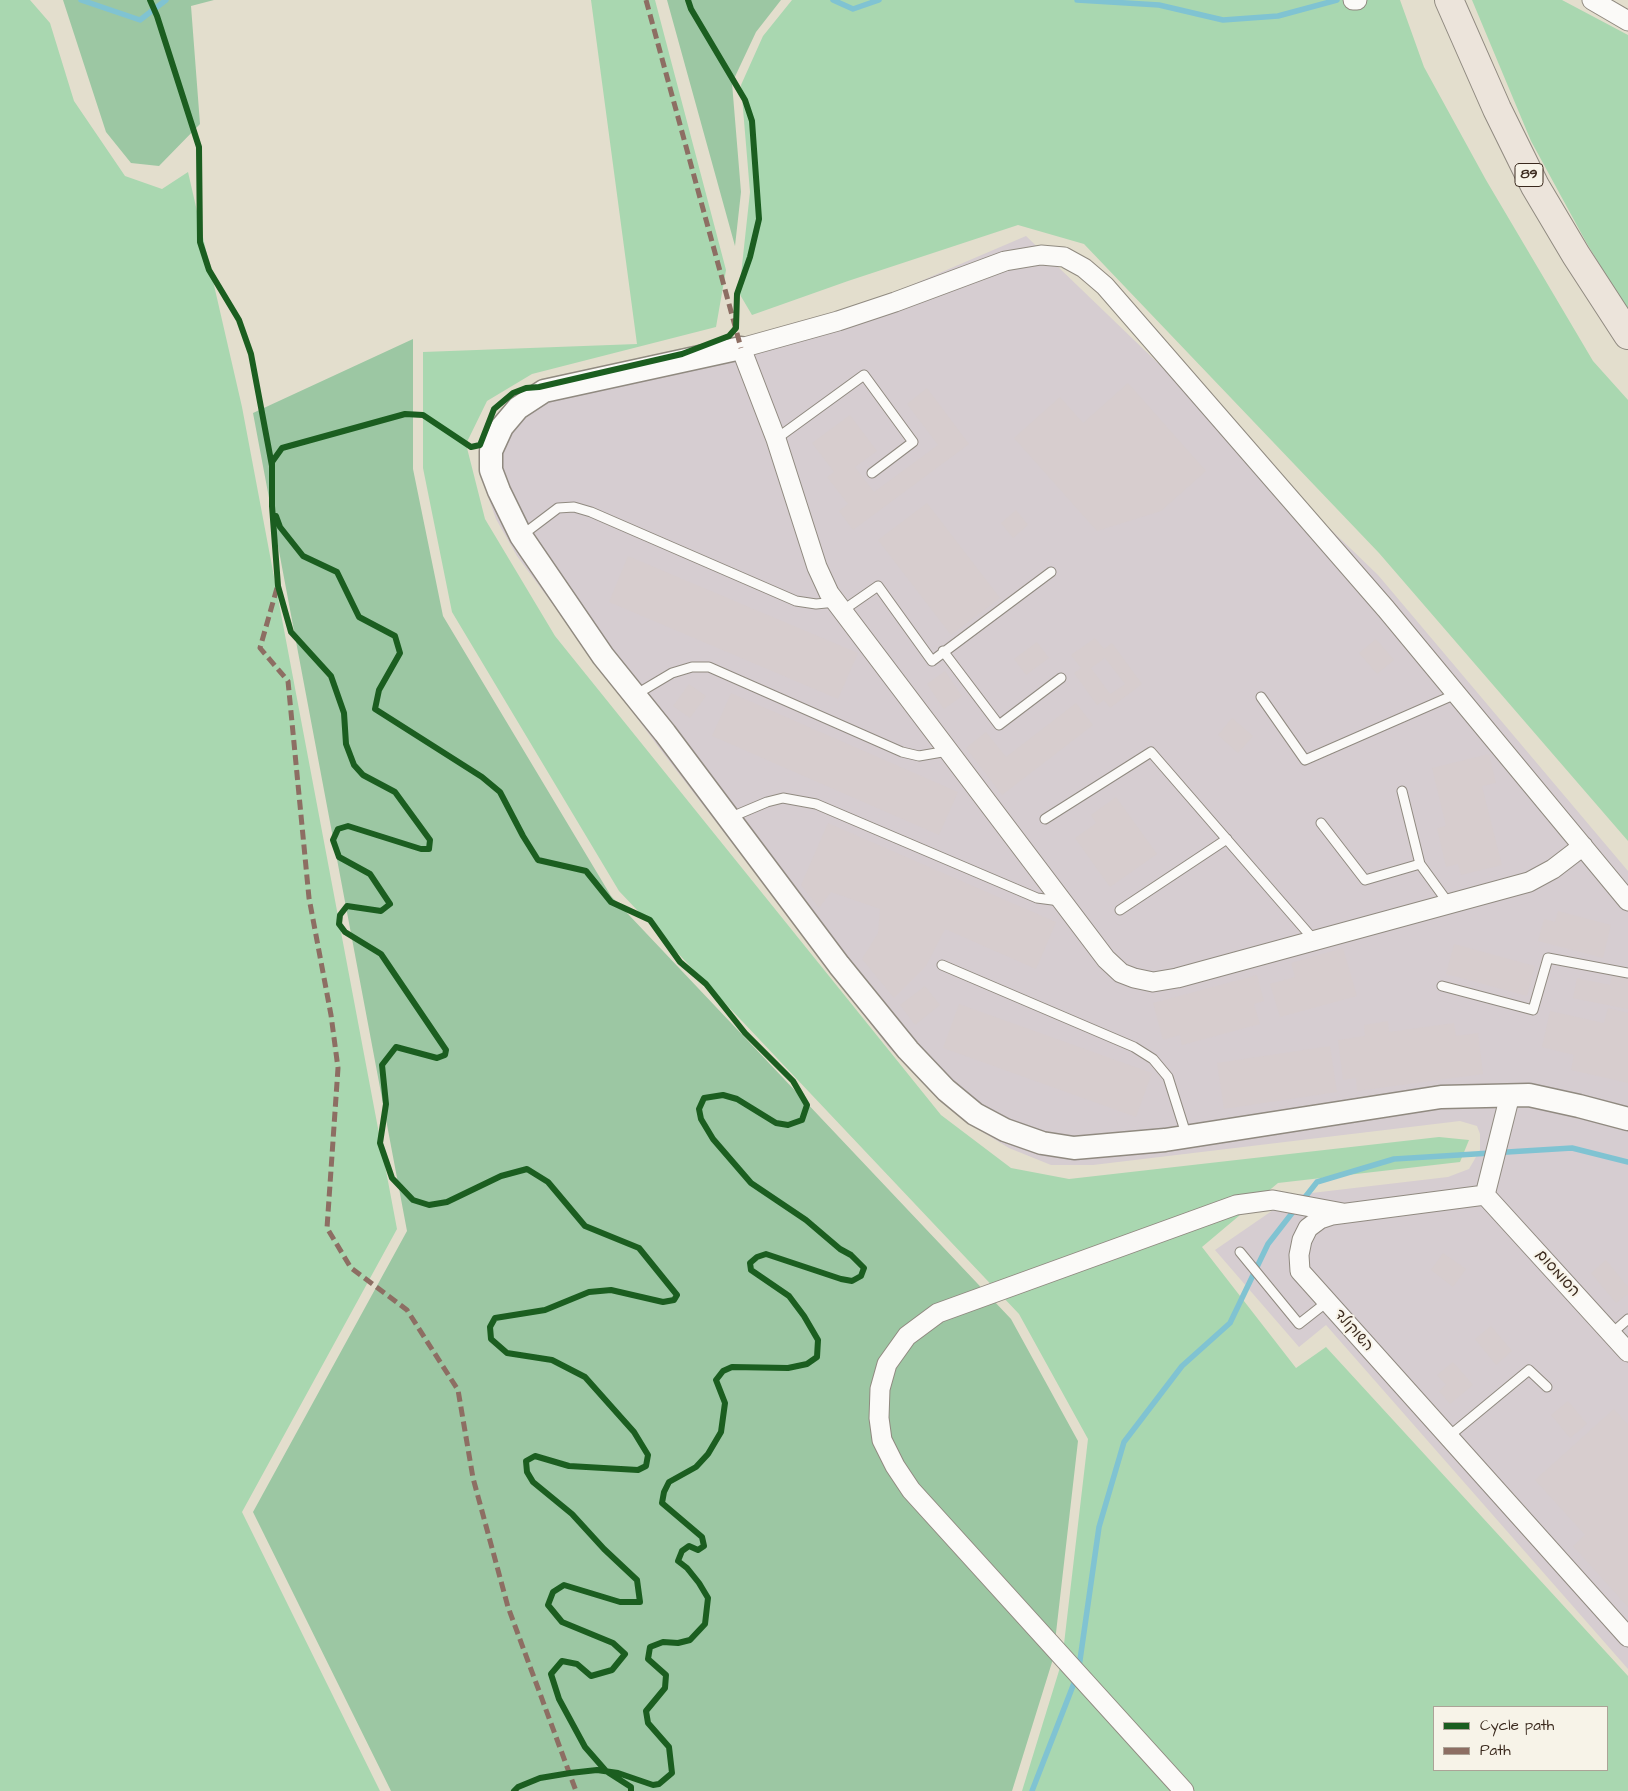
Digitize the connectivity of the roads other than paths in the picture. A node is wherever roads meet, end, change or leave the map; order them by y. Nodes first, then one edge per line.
1 (1592, 0) edge
2 (1450, 2) edge
3 (1628, 21) edge
4 (1628, 335) edge
5 (741, 348) junction
6 (776, 439) junction
7 (872, 473) dead end
8 (521, 536) junction
9 (1050, 572) dead end
10 (839, 606) junction
11 (943, 651) junction
12 (1061, 678) dead end
13 (1456, 694) junction
14 (635, 695) junction
15 (1261, 698) dead end
16 (948, 751) junction
17 (1402, 791) dead end
18 (729, 818) junction
19 (1045, 819) dead end
20 (1321, 823) dead end
21 (1226, 839) junction
22 (1583, 846) junction
23 (1420, 864) junction
24 (1062, 901) junction
25 (1628, 901) edge
26 (1449, 904) junction
27 (1120, 910) dead end
28 (1315, 940) junction
29 (942, 965) dead end
30 (1628, 973) edge
31 (1442, 986) dead end
32 (1510, 1095) junction
33 (1628, 1119) edge
34 (1187, 1137) junction
35 (1485, 1196) junction
36 (1343, 1214) junction
37 (1240, 1252) dead end
38 (1327, 1302) junction
39 (1628, 1319) edge
40 (1611, 1334) junction
41 (1628, 1352) edge
42 (1547, 1387) dead end
43 (1448, 1437) junction
44 (1628, 1637) edge
45 (1184, 1791) edge

1 - 3 street
2 - 4 highway, 89
5 - 6 street
5 - 8 street
5 - 13 street
6 - 7 lane
6 - 10 street
8 - 10 lane
8 - 14 street
9 - 11 lane
10 - 11 lane
10 - 16 street
11 - 12 lane
13 - 15 lane
13 - 22 street
14 - 16 lane
14 - 18 street
16 - 24 street
17 - 23 lane
18 - 24 lane
18 - 34 street
19 - 21 lane
20 - 23 lane
21 - 27 lane
21 - 28 lane
22 - 25 street
22 - 26 street
23 - 26 lane
24 - 28 street
26 - 28 street
29 - 34 lane
30 - 31 lane
32 - 33 street
32 - 34 street
32 - 35 street
35 - 36 street, השוקולד
35 - 40 street, הסומסום
36 - 38 street, השוקולד
36 - 45 street
37 - 38 lane
38 - 43 street, השוקולד
39 - 40 lane
40 - 41 street, הסומסום
42 - 43 lane
43 - 44 street, השוקולד

